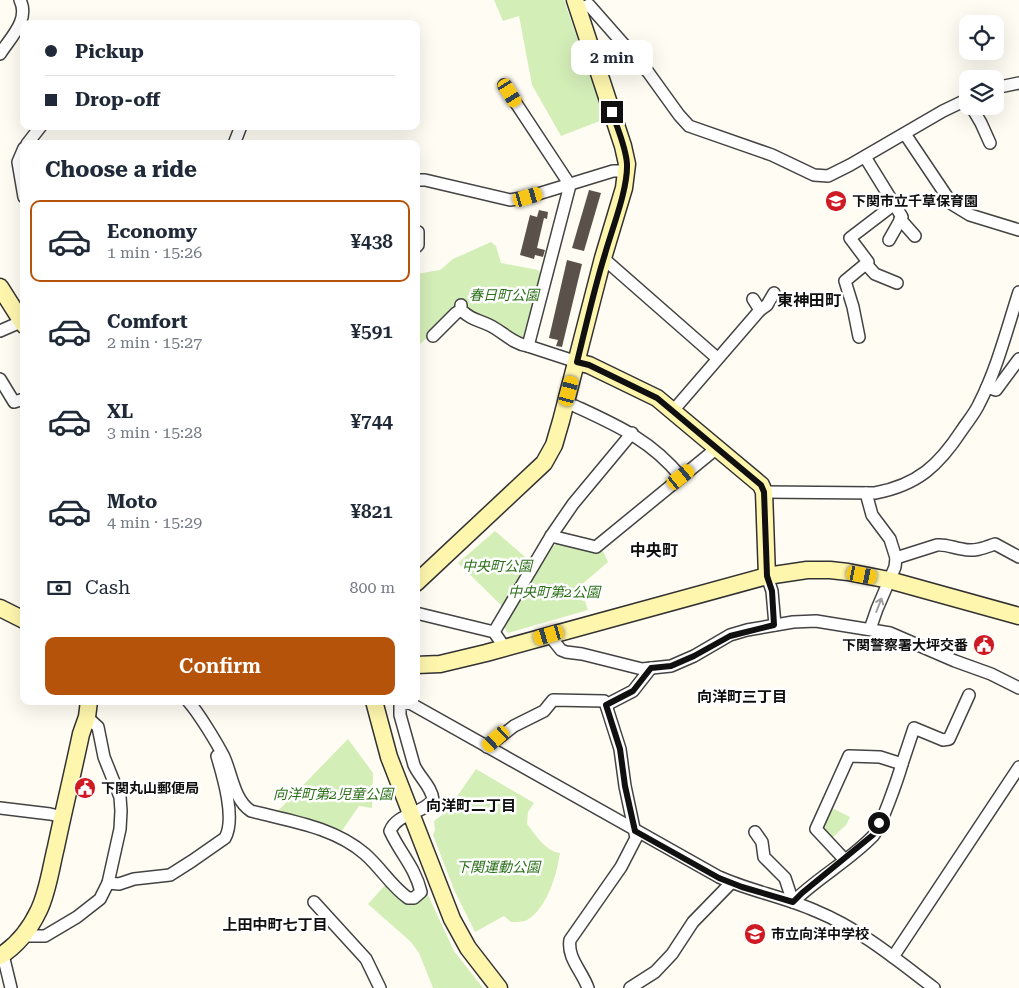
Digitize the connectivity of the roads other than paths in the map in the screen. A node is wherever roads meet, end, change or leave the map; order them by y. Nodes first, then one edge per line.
1 (20, 0) edge
2 (577, 5) edge
3 (20, 20) edge
4 (20, 22) edge
5 (0, 54) edge
6 (1019, 83) edge
7 (504, 85) dead end
8 (1004, 86) edge
9 (959, 104) edge
10 (976, 115) edge
11 (38, 130) edge
12 (905, 134) junction
13 (30, 140) edge
14 (990, 143) dead end
15 (20, 157) edge
16 (864, 157) junction
17 (626, 171) junction
18 (20, 174) edge
19 (420, 180) edge
20 (570, 185) junction
21 (893, 202) junction
22 (900, 219) junction
23 (1019, 230) edge
24 (915, 236) dead end
25 (889, 240) dead end
26 (604, 258) junction
27 (866, 264) junction
28 (897, 284) dead end
29 (0, 287) edge
30 (1019, 292) edge
31 (774, 293) dead end
32 (754, 300) dead end
33 (760, 310) junction
34 (20, 324) edge
35 (0, 331) edge
36 (433, 336) dead end
37 (859, 337) dead end
38 (528, 346) junction
39 (717, 358) junction
40 (1019, 359) edge
41 (577, 362) junction
42 (0, 380) edge
43 (987, 387) junction
44 (20, 400) edge
45 (678, 405) dead end
46 (575, 406) dead end
47 (632, 434) junction
48 (717, 448) junction
49 (681, 477) junction
50 (764, 492) junction
51 (866, 494) junction
52 (551, 536) junction
53 (1019, 557) edge
54 (896, 558) junction
55 (767, 576) junction
56 (420, 579) edge
57 (889, 580) junction
58 (0, 608) edge
59 (420, 614) edge
60 (1019, 616) edge
61 (20, 618) edge
62 (774, 625) junction
63 (870, 629) junction
64 (494, 632) junction
65 (549, 635) junction
66 (505, 648) junction
67 (420, 665) edge
68 (651, 668) junction
69 (1019, 688) edge
70 (969, 695) dead end
71 (191, 705) edge
72 (375, 705) edge
73 (402, 705) edge
74 (416, 705) edge
75 (606, 705) junction
76 (88, 709) edge
77 (213, 740) junction
78 (487, 747) junction
79 (902, 764) junction
80 (1019, 767) edge
81 (0, 808) edge
82 (411, 815) junction
83 (62, 817) junction
84 (635, 831) junction
85 (754, 832) dead end
86 (845, 860) junction
87 (108, 883) junction
88 (731, 883) junction
89 (314, 902) dead end
90 (793, 902) junction
91 (23, 936) junction
92 (1, 955) edge
93 (894, 957) junction
94 (11, 988) edge
95 (380, 988) edge
96 (499, 988) edge
97 (588, 988) edge
98 (630, 988) edge
99 (934, 988) edge

1 - 3 street
2 - 16 street
2 - 17 street
4 - 5 street
6 - 8 street
7 - 20 street
9 - 12 street
10 - 14 street
11 - 13 street
12 - 16 street
12 - 23 street
15 - 18 street
16 - 21 street
17 - 20 street
17 - 26 street
19 - 20 street
20 - 38 street
21 - 22 street
21 - 27 street
22 - 24 street
22 - 25 street
26 - 39 street
26 - 41 street
27 - 28 street
27 - 37 street
29 - 34 street
30 - 43 street
31 - 33 street
32 - 33 street
33 - 39 street
34 - 35 street
36 - 38 street
38 - 41 street
39 - 45 street
40 - 43 street
41 - 48 street
41 - 56 street
42 - 44 street
43 - 51 street
46 - 47 street
47 - 49 street
47 - 52 street
48 - 49 street
48 - 50 street
49 - 52 street
50 - 51 street
50 - 55 street
51 - 54 street
52 - 64 street
53 - 54 street
54 - 57 street
55 - 57 street
55 - 62 street
55 - 65 street
57 - 60 street
63 -> 57 street
58 - 61 street
59 - 64 street
62 - 63 street
62 - 68 street
63 - 69 street
64 - 66 street
65 - 66 street
65 - 68 street
66 - 67 street
68 - 75 street
70 - 79 street
71 - 77 street
72 - 82 street
73 - 82 street
74 - 78 street
75 - 78 street
75 - 84 street
76 - 83 street
76 - 87 street
77 - 82 street
77 - 87 street
78 - 84 street
79 - 86 street
79 - 86 street
80 - 93 street
81 - 83 street
82 - 96 street
83 - 91 street
84 - 88 street
84 - 97 street
85 - 90 street
86 - 90 street
87 - 91 street
88 - 90 street
88 - 98 street
89 - 95 street
90 - 93 street
91 - 92 street
92 - 94 street
93 - 99 street

